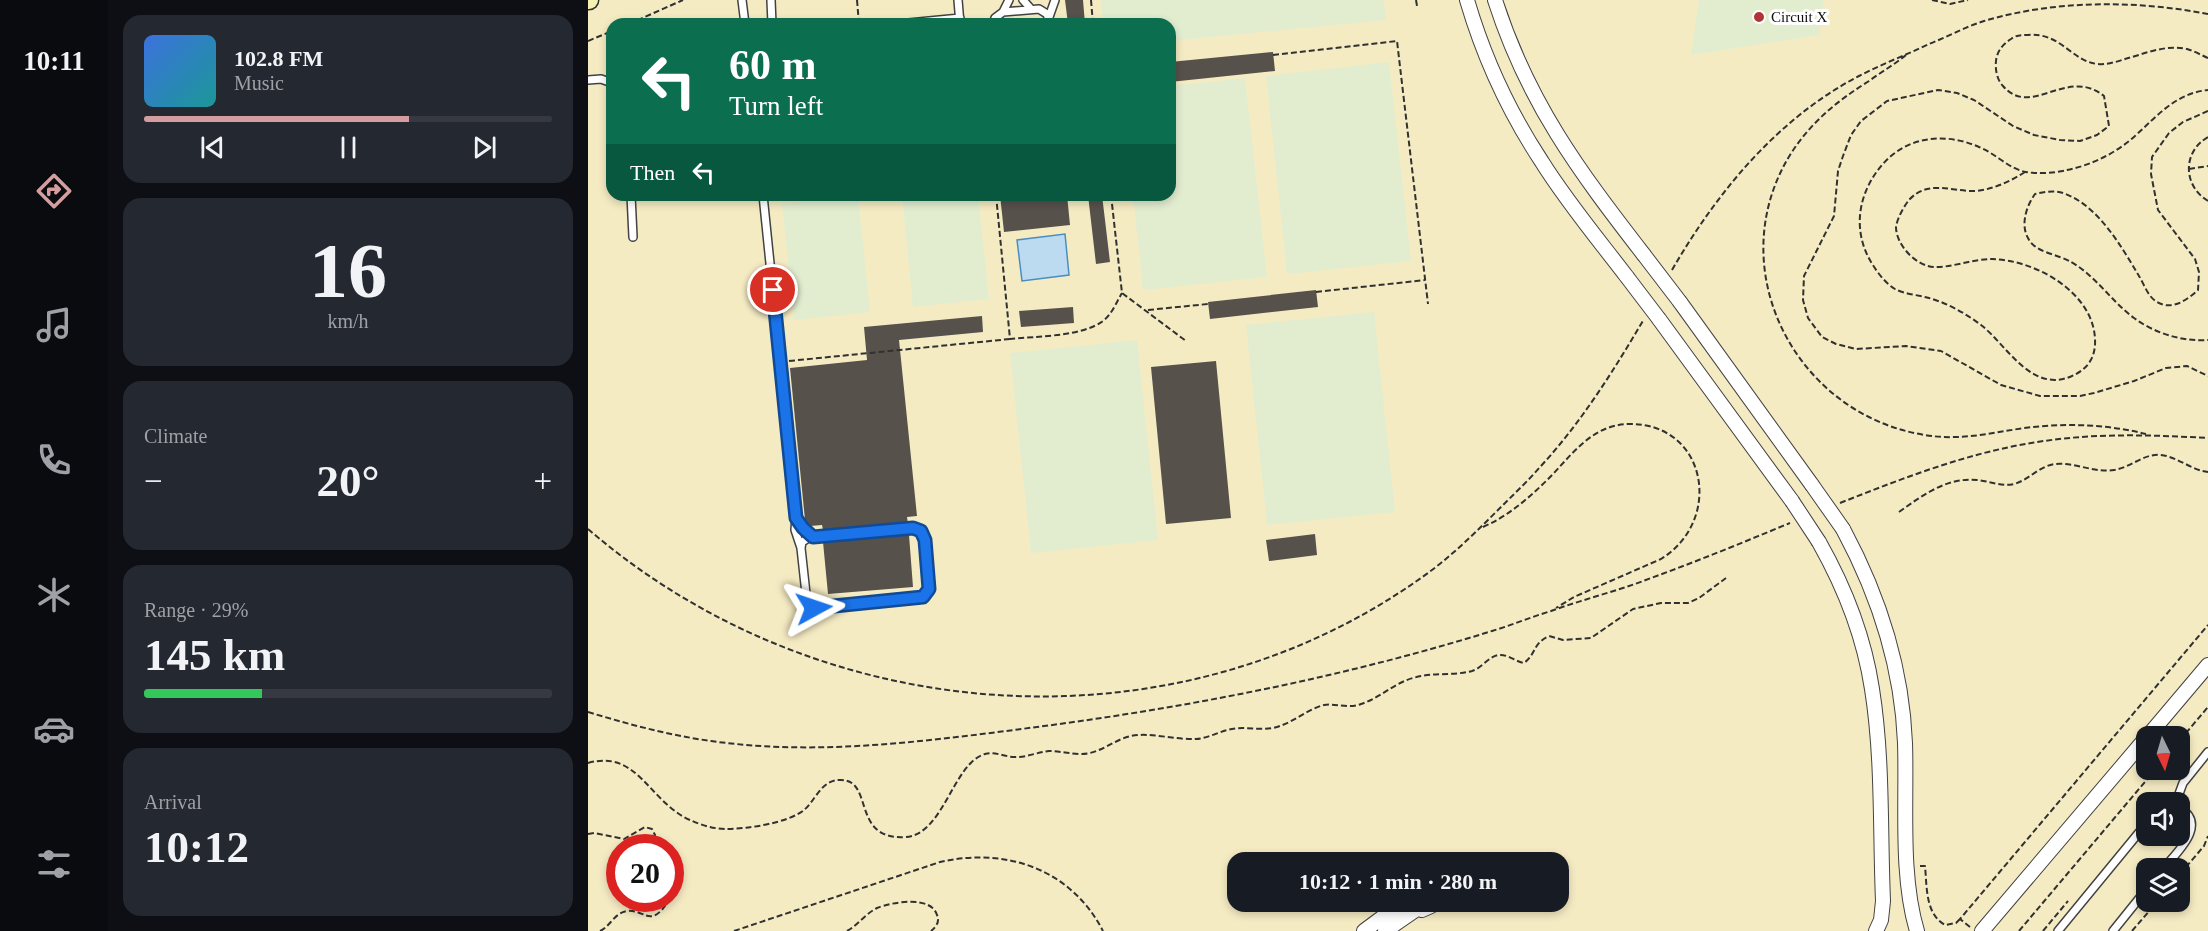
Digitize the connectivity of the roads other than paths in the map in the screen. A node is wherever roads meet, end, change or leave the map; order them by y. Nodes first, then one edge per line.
1 (742, 0) edge
2 (771, 0) edge
3 (958, 0) edge
4 (1009, 0) edge
5 (1023, 0) edge
6 (1054, 0) edge
7 (1467, 0) edge
8 (1495, 0) edge
9 (1031, 9) junction
10 (1003, 12) junction
11 (744, 18) edge
12 (772, 18) edge
13 (960, 18) edge
14 (996, 18) edge
15 (1047, 18) edge
16 (1050, 18) edge
17 (588, 80) edge
18 (606, 81) edge
19 (632, 201) edge
20 (764, 201) edge
21 (633, 237) dead end
22 (796, 518) junction
23 (813, 537) junction
24 (801, 548) junction
25 (2208, 665) edge
26 (2156, 726) edge
27 (2136, 750) edge
28 (2208, 752) edge
29 (2180, 792) edge
30 (2190, 818) edge
31 (2190, 834) edge
32 (2136, 836) edge
33 (2182, 846) edge
34 (2172, 858) edge
35 (2136, 902) edge
36 (1390, 912) edge
37 (1405, 912) edge
38 (1364, 931) edge
39 (1385, 931) edge
40 (1876, 931) edge
41 (1917, 931) edge
42 (1982, 931) edge
43 (2058, 931) edge
44 (2113, 931) edge

1 - 11 lane
2 - 12 lane
3 - 13 lane
4 - 10 lane
5 - 9 lane
6 - 16 lane
7 - 40 street, bridge
8 - 41 street, bridge
9 - 10 lane
9 - 15 lane
10 - 14 lane
17 - 18 lane
19 - 21 lane
20 - 22 lane
22 - 23 lane
22 - 24 lane
23 - 24 lane
23 - 24 lane
25 - 26 street
27 - 42 street
28 - 29 lane
30 - 31 lane
32 - 43 lane
33 - 34 lane
35 - 44 lane
36 - 38 street
37 - 39 street

